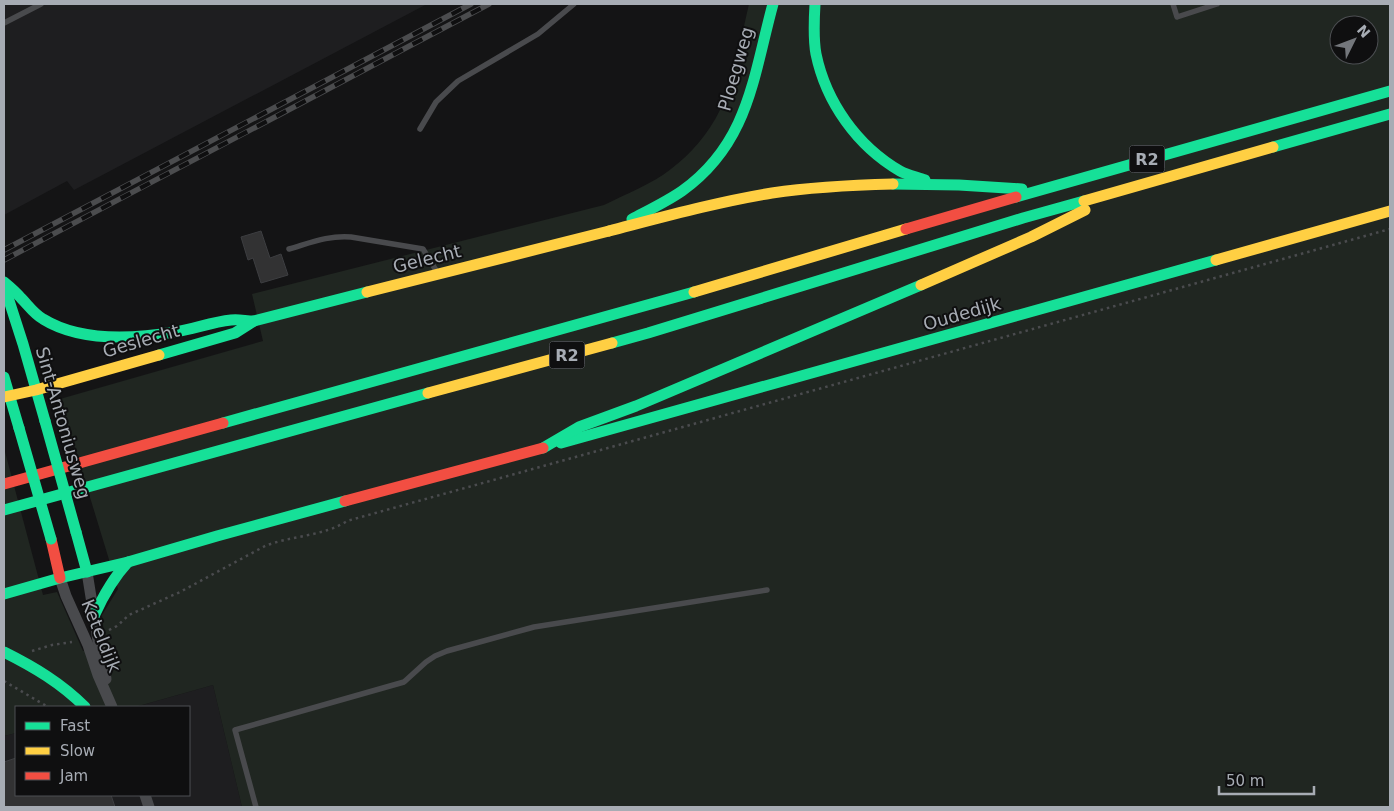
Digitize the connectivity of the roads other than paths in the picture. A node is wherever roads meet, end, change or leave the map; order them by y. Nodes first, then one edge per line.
1 (41, 4) edge
2 (574, 4) edge
3 (773, 4) edge
4 (815, 4) edge
5 (1173, 4) edge
6 (1217, 4) edge
7 (4, 23) edge
8 (1390, 91) edge
9 (1390, 114) edge
10 (420, 130) dead end
11 (939, 185) junction
12 (1127, 189) junction
13 (1038, 190) junction
14 (1390, 211) edge
15 (609, 231) junction
16 (289, 249) dead end
17 (438, 274) junction
18 (4, 283) edge
19 (254, 321) junction
20 (4, 377) edge
21 (36, 390) junction
22 (6, 397) edge
23 (543, 448) junction
24 (4, 484) edge
25 (4, 510) edge
26 (128, 562) junction
27 (87, 572) junction
28 (60, 578) junction
29 (766, 590) dead end
30 (4, 594) edge
31 (94, 616) junction
32 (4, 652) edge
33 (84, 706) edge
34 (113, 706) edge
35 (113, 706) edge
36 (256, 807) edge

1 - 7 lane
2 - 10 lane
3 - 15 main road, Ploegweg
4 - 11 main road, R2
5 - 6 lane
8 - 13 main road, R2
9 - 12 main road, R2
11 - 13 main road, R2
11 - 15 main road, R2
12 - 23 main road, R2
12 - 25 main road, R2
13 - 24 main road, R2
14 - 23 main road, Oudedijk
15 - 17 main road, Gelecht
16 - 17 lane
17 - 19 main road, Gelecht
18 - 19 main road
18 - 21 main road, Sint-Antoniusweg
19 - 21 main road, Geslecht
20 - 22 main road
21 - 22 main road, Geslecht
21 - 27 main road, Sint-Antoniusweg, bridge
22 - 28 main road, bridge
23 - 26 main road
26 - 27 main road
26 - 31 main road
27 - 28 main road
27 - 31 street, Keteldijk
28 - 30 main road
28 - 34 street, Keteldijk
29 - 36 lane
31 - 35 street, Keteldijk
32 - 33 main road

